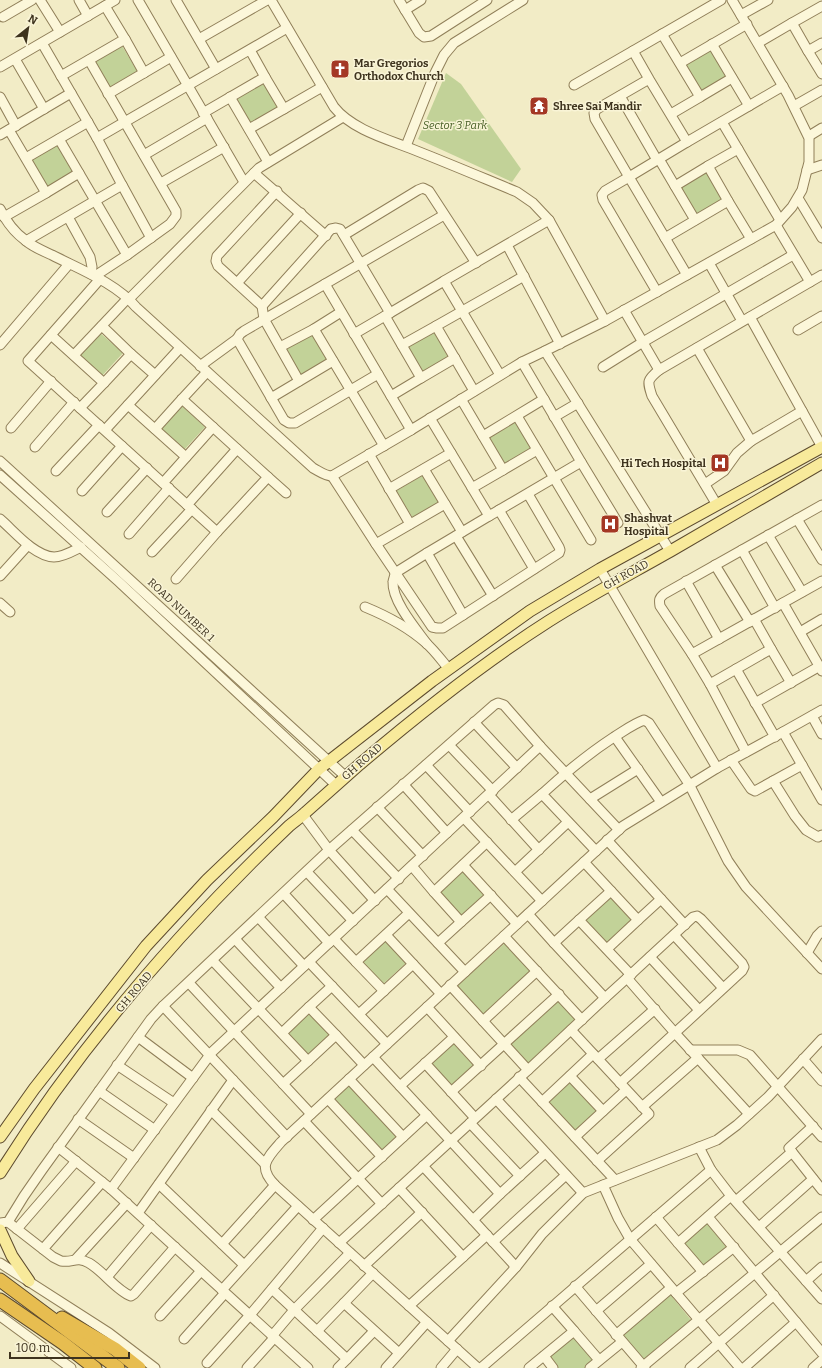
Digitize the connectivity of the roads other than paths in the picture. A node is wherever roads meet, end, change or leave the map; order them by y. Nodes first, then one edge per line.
1 (32, 0) edge
2 (40, 0) edge
3 (79, 0) edge
4 (115, 0) edge
5 (138, 0) edge
6 (176, 0) edge
7 (266, 0) edge
8 (270, 0) edge
9 (399, 0) edge
10 (421, 0) edge
11 (485, 0) edge
12 (522, 0) edge
13 (721, 0) edge
14 (732, 0) edge
15 (768, 0) edge
16 (105, 6) junction
17 (822, 6) edge
18 (405, 10) junction
19 (741, 15) junction
20 (1, 16) edge
21 (88, 16) junction
22 (792, 23) junction
23 (747, 24) junction
24 (287, 28) junction
25 (60, 32) junction
26 (662, 34) junction
27 (125, 39) junction
28 (199, 39) junction
29 (42, 43) junction
30 (758, 43) junction
31 (822, 43) edge
32 (712, 44) junction
33 (250, 50) junction
34 (808, 50) junction
35 (633, 51) junction
36 (171, 57) junction
37 (15, 59) junction
38 (88, 60) junction
39 (680, 63) junction
40 (0, 67) edge
41 (216, 69) junction
42 (144, 73) junction
43 (822, 74) edge
44 (61, 76) junction
45 (266, 77) junction
46 (732, 78) junction
47 (650, 79) junction
48 (188, 86) junction
49 (574, 86) dead end
50 (783, 86) junction
51 (322, 87) junction
52 (822, 90) edge
53 (71, 93) junction
54 (108, 94) junction
55 (620, 96) junction
56 (230, 97) junction
57 (700, 97) junction
58 (0, 98) edge
59 (749, 106) junction
60 (794, 106) junction
61 (44, 109) junction
62 (284, 109) junction
63 (671, 114) junction
64 (205, 116) junction
65 (343, 117) junction
66 (88, 122) junction
67 (125, 122) junction
68 (722, 122) junction
69 (12, 128) junction
70 (822, 128) edge
71 (249, 129) junction
72 (0, 135) edge
73 (809, 136) junction
74 (97, 138) junction
75 (59, 139) junction
76 (687, 142) junction
77 (406, 146) junction
78 (224, 147) junction
79 (738, 149) junction
80 (144, 155) junction
81 (26, 158) junction
82 (658, 159) junction
83 (268, 162) junction
84 (822, 165) edge
85 (708, 166) junction
86 (807, 170) junction
87 (79, 173) junction
88 (254, 173) junction
89 (629, 177) junction
90 (244, 182) junction
91 (161, 183) junction
92 (122, 185) junction
93 (675, 186) junction
94 (277, 191) junction
95 (46, 193) junction
96 (798, 198) junction
97 (728, 200) junction
98 (95, 201) junction
99 (2, 213) edge
100 (301, 213) junction
101 (444, 215) junction
102 (68, 217) junction
103 (549, 220) junction
104 (695, 220) junction
105 (778, 222) junction
106 (344, 235) junction
107 (326, 236) junction
108 (151, 238) junction
109 (665, 238) junction
110 (822, 238) edge
111 (751, 239) junction
112 (26, 241) junction
113 (507, 245) junction
114 (127, 255) junction
115 (793, 255) junction
116 (361, 263) junction
117 (476, 263) junction
118 (709, 263) junction
119 (69, 264) junction
120 (687, 275) junction
121 (822, 275) edge
122 (95, 276) junction
123 (524, 276) junction
124 (444, 281) junction
125 (810, 282) junction
126 (237, 283) junction
127 (325, 284) junction
128 (657, 292) junction
129 (726, 293) junction
130 (129, 299) junction
131 (262, 306) junction
132 (624, 310) junction
133 (462, 311) junction
134 (341, 312) junction
135 (388, 314) junction
136 (822, 316) edge
137 (264, 319) junction
138 (746, 319) junction
139 (605, 321) junction
140 (102, 326) junction
141 (436, 326) junction
142 (314, 329) junction
143 (798, 330) dead end
144 (354, 334) junction
145 (51, 335) junction
146 (237, 339) junction
147 (642, 342) junction
148 (560, 344) junction
149 (0, 345) edge
150 (402, 345) junction
151 (280, 347) junction
152 (180, 348) junction
153 (697, 348) junction
154 (545, 351) junction
155 (131, 354) junction
156 (74, 355) junction
157 (455, 358) junction
158 (333, 361) junction
159 (522, 362) junction
160 (603, 367) dead end
161 (203, 369) junction
162 (659, 370) junction
163 (378, 374) junction
164 (155, 375) junction
165 (500, 375) junction
166 (421, 378) junction
167 (51, 381) junction
168 (299, 381) junction
169 (104, 383) junction
170 (350, 390) junction
171 (474, 391) junction
172 (391, 396) junction
173 (271, 398) junction
174 (182, 399) junction
175 (461, 399) junction
176 (544, 399) junction
177 (578, 403) junction
178 (77, 405) junction
179 (128, 405) junction
180 (802, 411) junction
181 (517, 416) junction
182 (554, 417) junction
183 (430, 418) junction
184 (11, 428) dead end
185 (102, 428) junction
186 (213, 428) junction
187 (155, 429) junction
188 (411, 430) junction
189 (483, 436) junction
190 (751, 441) junction
191 (122, 446) junction
192 (384, 446) junction
193 (35, 447) dead end
194 (822, 447) edge
195 (237, 449) junction
196 (537, 450) junction
197 (451, 453) junction
198 (369, 454) junction
199 (186, 457) junction
200 (0, 461) edge
201 (582, 462) junction
202 (822, 463) edge
203 (147, 468) junction
204 (424, 468) junction
205 (503, 470) junction
206 (56, 471) dead end
207 (0, 475) edge
208 (332, 476) junction
209 (268, 477) junction
210 (554, 478) junction
211 (705, 484) junction
212 (166, 486) junction
213 (472, 488) junction
214 (390, 489) junction
215 (82, 491) dead end
216 (286, 493) dead end
217 (528, 494) junction
218 (445, 504) junction
219 (717, 505) junction
220 (822, 505) edge
221 (189, 507) junction
222 (499, 510) junction
223 (106, 512) dead end
224 (489, 516) junction
225 (797, 519) junction
226 (618, 523) dead end
227 (2, 524) edge
228 (410, 524) junction
229 (217, 532) junction
230 (129, 534) dead end
231 (459, 534) junction
232 (661, 535) junction
233 (768, 535) junction
234 (591, 540) dead end
235 (376, 544) junction
236 (28, 545) junction
237 (81, 548) junction
238 (742, 550) junction
239 (670, 551) junction
240 (152, 552) dead end
241 (427, 553) junction
242 (822, 560) edge
243 (715, 565) junction
244 (534, 569) junction
245 (600, 569) junction
246 (395, 573) junction
247 (0, 576) edge
248 (176, 579) dead end
249 (686, 581) junction
250 (822, 581) edge
251 (609, 584) junction
252 (802, 592) junction
253 (493, 596) junction
254 (0, 603) edge
255 (779, 605) junction
256 (365, 607) dead end
257 (10, 612) dead end
258 (463, 615) junction
259 (822, 619) edge
260 (752, 621) junction
261 (800, 632) junction
262 (720, 639) junction
263 (427, 644) junction
264 (771, 649) junction
265 (692, 654) junction
266 (821, 668) edge
267 (449, 669) junction
268 (736, 669) junction
269 (791, 683) junction
270 (710, 684) junction
271 (755, 703) junction
272 (822, 710) edge
273 (812, 716) junction
274 (474, 722) junction
275 (783, 732) junction
276 (822, 734) edge
277 (615, 737) junction
278 (775, 737) junction
279 (449, 745) junction
280 (540, 746) junction
281 (746, 752) junction
282 (730, 760) junction
283 (329, 762) junction
284 (426, 765) junction
285 (802, 765) junction
286 (517, 768) junction
287 (717, 768) junction
288 (319, 769) junction
289 (638, 769) junction
290 (565, 773) junction
291 (346, 776) junction
292 (773, 782) junction
293 (403, 784) junction
294 (689, 784) junction
295 (336, 785) junction
296 (491, 793) junction
297 (542, 794) junction
298 (822, 798) edge
299 (590, 800) junction
300 (661, 802) junction
301 (377, 807) junction
302 (303, 815) junction
303 (467, 815) junction
304 (511, 820) junction
305 (568, 822) junction
306 (352, 830) junction
307 (618, 830) junction
308 (447, 833) junction
309 (822, 834) edge
310 (607, 840) junction
311 (487, 842) junction
312 (329, 850) junction
313 (539, 850) junction
314 (596, 851) junction
315 (423, 856) junction
316 (584, 862) junction
317 (463, 865) junction
318 (412, 866) junction
319 (307, 872) junction
320 (516, 872) junction
321 (399, 878) junction
322 (387, 889) junction
323 (611, 891) junction
324 (434, 892) junction
325 (284, 894) junction
326 (490, 895) junction
327 (661, 899) junction
328 (375, 901) junction
329 (542, 901) junction
330 (410, 913) junction
331 (528, 914) junction
332 (259, 918) junction
333 (579, 920) junction
334 (638, 920) junction
335 (353, 921) junction
336 (461, 922) junction
337 (517, 924) junction
338 (685, 925) junction
339 (822, 931) edge
340 (386, 935) junction
341 (674, 935) junction
342 (504, 936) junction
343 (236, 939) junction
344 (332, 941) junction
345 (438, 943) junction
346 (554, 943) junction
347 (607, 949) junction
348 (807, 953) junction
349 (650, 957) junction
350 (213, 961) junction
351 (356, 962) junction
352 (307, 964) junction
353 (413, 964) junction
354 (822, 969) edge
355 (537, 971) junction
356 (465, 972) junction
357 (629, 976) junction
358 (189, 983) junction
359 (332, 986) junction
360 (450, 986) junction
361 (281, 988) junction
362 (723, 988) junction
363 (384, 991) junction
364 (441, 994) junction
365 (559, 994) junction
366 (606, 998) junction
367 (163, 1006) junction
368 (309, 1007) junction
369 (427, 1007) junction
370 (259, 1008) junction
371 (655, 1009) junction
372 (699, 1010) junction
373 (359, 1014) junction
374 (582, 1020) junction
375 (483, 1021) junction
376 (571, 1030) junction
377 (234, 1032) junction
378 (282, 1033) junction
379 (675, 1033) junction
380 (336, 1035) junction
381 (138, 1037) junction
382 (454, 1037) junction
383 (822, 1039) edge
384 (387, 1044) junction
385 (504, 1044) junction
386 (690, 1050) junction
387 (210, 1055) junction
388 (373, 1057) junction
389 (596, 1057) junction
390 (698, 1058) junction
391 (803, 1059) junction
392 (308, 1061) junction
393 (424, 1063) junction
394 (117, 1065) junction
395 (364, 1066) junction
396 (480, 1066) junction
397 (528, 1070) junction
398 (570, 1076) junction
399 (520, 1077) junction
400 (194, 1078) junction
401 (349, 1079) junction
402 (233, 1080) junction
403 (822, 1081) edge
404 (283, 1084) junction
405 (400, 1086) junction
406 (623, 1086) junction
407 (778, 1086) junction
408 (98, 1091) junction
409 (451, 1092) junction
410 (328, 1099) junction
411 (496, 1099) junction
412 (542, 1102) junction
413 (174, 1104) junction
414 (642, 1107) junction
415 (211, 1110) junction
416 (603, 1111) junction
417 (749, 1114) junction
418 (427, 1115) junction
419 (308, 1117) junction
420 (78, 1119) junction
421 (473, 1121) junction
422 (813, 1126) junction
423 (154, 1130) junction
424 (0, 1137) edge
425 (286, 1137) junction
426 (404, 1137) junction
427 (575, 1137) junction
428 (822, 1137) edge
429 (451, 1141) junction
430 (58, 1147) junction
431 (699, 1147) junction
432 (792, 1152) junction
433 (545, 1153) junction
434 (382, 1157) junction
435 (134, 1158) junction
436 (597, 1161) junction
437 (76, 1162) junction
438 (265, 1164) junction
439 (423, 1166) junction
440 (711, 1170) junction
441 (0, 1173) edge
442 (566, 1175) junction
443 (520, 1176) junction
444 (358, 1179) junction
445 (813, 1179) junction
446 (615, 1180) junction
447 (102, 1182) junction
448 (159, 1184) junction
449 (275, 1185) junction
450 (603, 1185) junction
451 (399, 1188) junction
452 (111, 1189) junction
453 (822, 1190) edge
454 (583, 1193) junction
455 (500, 1194) junction
456 (734, 1199) junction
457 (127, 1203) junction
458 (382, 1204) junction
459 (298, 1206) junction
460 (422, 1212) junction
461 (138, 1213) junction
462 (656, 1217) junction
463 (708, 1217) junction
464 (313, 1220) junction
465 (473, 1220) junction
466 (821, 1221) edge
467 (3, 1225) edge
468 (151, 1225) junction
469 (759, 1227) junction
470 (323, 1228) junction
471 (17, 1229) junction
472 (490, 1238) junction
473 (630, 1239) junction
474 (339, 1243) junction
475 (678, 1243) junction
476 (222, 1244) junction
477 (734, 1247) junction
478 (176, 1248) junction
479 (43, 1250) junction
480 (780, 1251) junction
481 (350, 1253) junction
482 (463, 1257) junction
483 (76, 1259) junction
484 (0, 1263) edge
485 (651, 1264) junction
486 (244, 1265) junction
487 (364, 1266) junction
488 (516, 1267) junction
489 (822, 1267) edge
490 (201, 1271) junction
491 (703, 1272) junction
492 (755, 1272) junction
493 (373, 1274) junction
494 (107, 1277) junction
495 (0, 1280) edge
496 (29, 1281) junction
497 (806, 1281) junction
498 (575, 1286) junction
499 (272, 1289) junction
500 (674, 1290) junction
501 (224, 1292) junction
502 (774, 1295) junction
503 (822, 1299) edge
504 (0, 1300) edge
505 (344, 1303) junction
506 (33, 1305) junction
507 (409, 1306) junction
508 (552, 1306) junction
509 (294, 1310) junction
510 (596, 1311) junction
511 (250, 1315) junction
512 (0, 1316) edge
513 (160, 1316) dead end
514 (699, 1320) junction
515 (427, 1322) junction
516 (796, 1322) junction
517 (317, 1331) junction
518 (374, 1331) junction
519 (574, 1332) junction
520 (273, 1337) junction
521 (619, 1338) junction
522 (184, 1339) dead end
523 (448, 1341) junction
524 (719, 1343) junction
525 (457, 1349) junction
526 (399, 1353) junction
527 (822, 1353) edge
528 (544, 1356) junction
529 (347, 1359) junction
530 (600, 1360) junction
531 (822, 1360) edge
532 (207, 1363) dead end
533 (297, 1364) edge
534 (643, 1367) edge
535 (694, 1367) edge
536 (71, 1368) edge
537 (95, 1368) edge
538 (118, 1368) edge
539 (139, 1368) edge
540 (156, 1368) edge
541 (247, 1368) edge
542 (308, 1368) edge
543 (338, 1368) edge
544 (386, 1368) edge
545 (441, 1368) edge
546 (480, 1368) edge
547 (529, 1368) edge
548 (553, 1368) edge
549 (590, 1368) edge
550 (740, 1368) edge
551 (744, 1368) edge
552 (813, 1368) edge

1 - 20 street
2 - 25 street
3 - 21 street
4 - 16 street
5 - 36 street
6 - 28 street
7 - 28 street
8 - 24 street
9 - 18 street
10 - 18 street
11 - 18 street
12 - 77 street
13 - 26 street
14 - 19 street
15 - 19 street
16 - 21 street
16 - 27 street
17 - 22 street
19 - 23 street
21 - 25 street
22 - 30 street
22 - 34 street
23 - 30 street
23 - 32 street
24 - 33 street
24 - 51 street
25 - 29 street
26 - 35 street
26 - 39 street
27 - 38 street
27 - 42 street
28 - 41 street
29 - 37 street
29 - 44 street
30 - 50 street
31 - 34 street
32 - 39 street
32 - 46 street
33 - 41 street
33 - 45 street
34 - 43 street
35 - 47 street
35 - 49 street
36 - 42 street
36 - 48 street
37 - 40 street
37 - 61 street
38 - 44 street
38 - 54 street
39 - 57 street
41 - 48 street
42 - 54 street
44 - 53 street
45 - 56 street
45 - 62 street
46 - 57 street
46 - 59 street
47 - 55 street
47 - 63 street
48 - 64 street
48 - 67 street
50 - 59 street
50 - 60 street
51 - 62 street
51 - 65 street
52 - 60 street
53 - 61 street
53 - 66 street
54 - 67 street
55 - 82 street
55 - 89 street
56 - 64 street
56 - 71 street
57 - 63 street
58 - 69 street
59 - 68 street
60 - 73 street
61 - 69 street
62 - 71 street
63 - 76 street
64 - 78 street
64 - 80 street
65 - 77 street
65 - 83 street
66 - 74 street
66 - 75 street
67 - 74 street
67 - 80 street
68 - 76 street
68 - 79 street
69 - 72 street
69 - 81 street
70 - 73 street
71 - 83 street
73 - 86 street
74 - 92 street
75 - 81 street
75 - 87 street
76 - 82 street
77 - 103 street
78 - 90 street
78 - 91 street
79 - 85 street
79 - 105 street
80 - 91 street
81 - 95 street
82 - 89 street
82 - 93 street
83 - 88 street
84 - 86 street
85 - 93 street
85 - 97 street
86 - 96 street
87 - 95 street
87 - 98 street
88 - 90 street
88 - 94 street
89 - 109 street
89 - 128 street
90 - 130 street
91 - 108 street
92 - 98 street
92 - 108 street
93 - 104 street
94 - 100 street
94 - 126 street
95 - 99 street
96 - 105 street
96 - 110 street
97 - 104 street
97 - 111 street
98 - 102 street
98 - 114 street
99 - 112 street
100 - 107 street
100 - 126 street
101 - 106 street
101 - 116 street
101 - 117 street
102 - 112 street
102 - 122 street
103 - 113 street
103 - 139 street
104 - 109 street
105 - 111 street
105 - 115 street
106 - 107 street
106 - 116 street
107 - 131 street
108 - 114 street
109 - 120 street
111 - 118 street
112 - 119 street
113 - 117 street
113 - 123 street
114 - 122 street
115 - 125 street
115 - 129 street
116 - 127 street
116 - 135 street
117 - 124 street
118 - 120 street
118 - 129 street
119 - 122 street
119 - 149 street
120 - 128 street
121 - 125 street
122 - 130 street
122 - 145 street
123 - 133 street
123 - 148 street
124 - 133 street
124 - 135 street
125 - 138 street
126 - 131 street
127 - 134 street
127 - 137 street
128 - 132 street
129 - 138 street
129 - 147 street
130 - 140 street
130 - 152 street
131 - 137 street
132 - 139 street
132 - 147 street
133 - 141 street
133 - 165 street
134 - 142 street
134 - 144 street
135 - 144 street
135 - 150 street
136 - 143 street
137 - 146 street
137 - 151 street
138 - 153 street
138 - 180 street
139 - 148 street
140 - 155 street
140 - 156 street
141 - 150 street
141 - 157 street
142 - 151 street
142 - 158 street
144 - 163 street
145 - 156 street
145 - 167 street
146 - 161 street
146 - 173 street
147 - 160 street
147 - 162 street
148 - 154 street
150 - 166 street
151 - 168 street
152 - 161 street
152 - 164 street
153 - 162 street
153 - 190 street
154 - 159 street
154 - 177 street
155 - 164 street
155 - 169 street
156 - 169 street
157 - 166 street
157 - 171 street
158 - 168 street
158 - 170 street
159 - 165 street
159 - 176 street
161 - 174 street
161 - 208 street
162 - 211 street
163 - 170 street
163 - 172 street
164 - 179 street
165 - 171 street
166 - 172 street
167 - 178 street
167 - 184 street
168 - 173 street
169 - 178 street
170 - 173 street
170 - 192 street
171 - 175 street
172 - 188 street
174 - 186 street
174 - 187 street
175 - 183 street
175 - 189 street
176 - 181 street
176 - 182 street
177 - 182 street
177 - 232 street
178 - 185 street
178 - 193 street
179 - 185 street
179 - 187 street
180 - 190 street
180 - 194 street
181 - 189 street
181 - 196 street
182 - 201 street
183 - 188 street
183 - 197 street
185 - 191 street
185 - 206 street
186 - 195 street
186 - 199 street
187 - 199 street
188 - 192 street
189 - 205 street
190 - 211 street
191 - 203 street
191 - 215 street
192 - 198 street
194 - 219 main road, GH ROAD
195 - 209 street
195 - 221 street
196 - 205 street
196 - 210 street
197 - 204 street
197 - 213 street
198 - 208 street
198 - 214 street
199 - 212 street
200 - 283 street, ROAD NUMBER 1
201 - 210 street
201 - 226 street
202 - 239 main road, GH ROAD
203 - 212 street
203 - 223 street
204 - 214 street
204 - 218 street
205 - 213 street
207 - 237 street, ROAD NUMBER 1
208 - 235 street
209 - 216 street
209 - 229 street
210 - 217 street
210 - 234 street
211 - 219 street
212 - 221 street
212 - 230 street
213 - 224 street
214 - 228 street
217 - 222 street
217 - 244 street
218 - 228 street
218 - 231 street
219 - 232 main road, GH ROAD
220 - 225 street
221 - 229 street
221 - 240 street
222 - 224 street
222 - 244 street
224 - 231 street
225 - 233 street
225 - 242 street
227 - 236 street
228 - 235 street
229 - 248 street
231 - 241 street
231 - 253 street
232 - 239 street
232 - 245 main road, GH ROAD
233 - 238 street
233 - 252 street
235 - 246 street
236 - 237 street
236 - 247 street
237 - 288 street, ROAD NUMBER 1
238 - 243 street
238 - 255 street
239 - 251 main road, GH ROAD
241 - 246 street
241 - 258 street
243 - 249 street
243 - 260 street
244 - 253 street
245 - 251 street
245 - 267 main road, GH ROAD
246 - 258 street
246 - 263 street
249 - 262 street
249 - 265 street
250 - 252 street
251 - 287 street
251 - 291 main road, GH ROAD
252 - 255 street
253 - 258 street
254 - 257 street
255 - 260 street
255 - 261 street
256 - 263 street
259 - 261 street
260 - 262 street
260 - 264 street
261 - 266 street
262 - 265 street
263 - 267 street
264 - 268 street
264 - 269 street
265 - 270 street
266 - 269 street
267 - 283 main road, GH ROAD
268 - 270 street
268 - 271 street
269 - 271 street
270 - 281 street
271 - 278 street
272 - 273 street
273 - 275 street
273 - 276 street
274 - 279 street
274 - 280 street
274 - 286 street
275 - 278 street
275 - 285 street
277 - 289 street
277 - 290 street
277 - 294 street
278 - 281 street
279 - 284 street
279 - 296 street
280 - 286 street
280 - 290 street
281 - 282 street
282 - 287 street
282 - 292 street
283 - 288 main road, GH ROAD
283 - 291 street, ROAD NUMBER 1
284 - 293 street
284 - 303 street
285 - 292 street
285 - 298 street
286 - 296 street
287 - 294 street
288 - 295 street, ROAD NUMBER 1
288 - 424 main road, GH ROAD
289 - 299 street
289 - 300 street
290 - 297 street
290 - 299 street
291 - 295 main road, GH ROAD
292 - 309 street
293 - 301 street
293 - 308 street
294 - 300 street
294 - 348 street
295 - 302 main road, GH ROAD
296 - 303 street
296 - 304 street
297 - 304 street
297 - 305 street
299 - 307 street
300 - 307 street
301 - 306 street
301 - 315 street
302 - 312 street
302 - 441 main road, GH ROAD
303 - 308 street
303 - 311 street
304 - 313 street
305 - 313 street
305 - 314 street
306 - 312 street
306 - 321 street
307 - 310 street
308 - 315 street
310 - 314 street
310 - 327 street
311 - 317 street
311 - 320 street
312 - 319 street
312 - 328 street
313 - 320 street
314 - 316 street
315 - 318 street
316 - 323 street
316 - 329 street
317 - 324 street
317 - 326 street
318 - 321 street
318 - 324 street
319 - 325 street
319 - 335 street
320 - 329 street
321 - 322 street
322 - 328 street
322 - 330 street
323 - 333 street
323 - 334 street
324 - 336 street
325 - 332 street
325 - 344 street
326 - 336 street
326 - 337 street
327 - 334 street
327 - 338 street
328 - 335 street
329 - 331 street
330 - 340 street
330 - 345 street
331 - 337 street
331 - 346 street
332 - 343 street
332 - 352 street
333 - 346 street
333 - 347 street
334 - 347 street
335 - 344 street
336 - 345 street
337 - 342 street
338 - 341 street
338 - 362 street
339 - 348 street
340 - 351 street
340 - 353 street
341 - 349 street
341 - 362 street
342 - 355 street
342 - 356 street
343 - 350 street
343 - 361 street
344 - 351 street
344 - 352 street
345 - 356 street
346 - 366 street
347 - 357 street
348 - 354 street
349 - 357 street
349 - 372 street
350 - 358 street
350 - 370 street
351 - 363 street
352 - 359 street
352 - 361 street
353 - 363 street
353 - 364 street
355 - 365 street
355 - 375 street
356 - 360 street
357 - 366 street
357 - 371 street
358 - 367 street
358 - 377 street
359 - 368 street
359 - 373 street
360 - 364 street
360 - 375 street
361 - 370 street
362 - 372 street
363 - 373 street
364 - 369 street
365 - 374 street
365 - 385 street
366 - 374 street
367 - 381 street
367 - 387 street
368 - 378 street
368 - 380 street
369 - 382 street
369 - 384 street
370 - 377 street
370 - 378 street
371 - 379 street
371 - 389 street
372 - 379 street
373 - 384 street
374 - 376 street
375 - 385 street
376 - 389 street
376 - 397 street
377 - 387 street
377 - 404 street
378 - 392 street
379 - 386 street
379 - 406 street
380 - 392 street
380 - 395 street
381 - 394 street
381 - 400 street
382 - 393 street
382 - 396 street
383 - 391 street
384 - 388 street
385 - 396 street
385 - 397 street
386 - 390 street
386 - 407 street
387 - 400 street
387 - 402 street
388 - 395 street
388 - 405 street
389 - 398 street
389 - 406 street
390 - 414 street
390 - 417 street
391 - 403 street
391 - 407 street
392 - 404 street
393 - 405 street
393 - 409 street
394 - 408 street
394 - 413 street
395 - 401 street
396 - 409 street
397 - 399 street
398 - 412 street
398 - 416 street
399 - 411 street
399 - 412 street
400 - 413 street
401 - 410 street
401 - 426 street
402 - 415 street
402 - 425 street
404 - 419 street
405 - 418 street
406 - 414 street
406 - 416 street
407 - 417 street
407 - 422 street
408 - 420 street
408 - 423 street
409 - 421 street
410 - 419 street
410 - 434 street
411 - 421 street
411 - 433 street
412 - 427 street
413 - 423 street
414 - 436 street
415 - 438 street
415 - 448 street
416 - 427 street
417 - 431 street
418 - 426 street
418 - 429 street
419 - 425 street
419 - 444 street
420 - 430 street
420 - 435 street
421 - 429 street
421 - 443 street
422 - 428 street
422 - 432 street
423 - 435 street
425 - 438 street
426 - 434 street
427 - 436 street
429 - 439 street
429 - 455 street
430 - 437 street
430 - 467 street
431 - 440 street
431 - 446 street
432 - 445 street
432 - 456 street
433 - 442 street
433 - 443 street
434 - 444 street
435 - 452 street
436 - 446 street
437 - 447 street
437 - 471 street
438 - 449 street
439 - 451 street
439 - 465 street
440 - 456 street
440 - 462 street
442 - 454 street
442 - 472 street
443 - 455 street
444 - 458 street
444 - 464 street
445 - 453 street
445 - 469 street
446 - 450 street
447 - 452 street
447 - 479 street
448 - 461 street
448 - 476 street
449 - 459 street
449 - 476 street
450 - 454 street
450 - 473 street
451 - 458 street
451 - 460 street
452 - 457 street
454 - 488 street
455 - 465 street
456 - 463 street
456 - 469 street
457 - 461 street
457 - 483 street
458 - 474 street
459 - 464 street
459 - 486 street
460 - 482 street
460 - 487 street
461 - 468 street
462 - 473 street
462 - 475 street
463 - 475 street
463 - 477 street
464 - 470 street
465 - 472 street
466 - 480 street
467 - 471 street
467 - 496 main road
468 - 478 street
468 - 494 street
469 - 480 street
470 - 474 street
470 - 499 street
471 - 479 street
472 - 482 street
472 - 488 street
473 - 485 street
473 - 498 street
474 - 481 street
475 - 491 street
476 - 486 street
477 - 491 street
477 - 492 street
478 - 490 street
478 - 494 street
479 - 483 street
480 - 492 street
480 - 497 street
481 - 487 street
481 - 509 street
482 - 507 street
483 - 494 street
484 - 496 street
485 - 500 street
485 - 510 street
486 - 501 street
487 - 493 street
488 - 523 street
489 - 497 street
490 - 501 street
490 - 513 street
491 - 500 street
492 - 502 street
492 - 514 street
493 - 505 street
493 - 507 street
495 - 506 highway
496 - 540 street
497 - 503 street
498 - 508 street
498 - 510 street
499 - 509 street
499 - 511 street
500 - 514 street
500 - 521 street
501 - 511 street
501 - 522 street
502 - 516 street
502 - 524 street
504 - 537 highway
505 - 517 street
505 - 518 street
506 - 538 highway
506 - 539 highway
507 - 515 street
508 - 519 street
508 - 546 street
509 - 517 street
509 - 520 street
510 - 521 street
511 - 520 street
511 - 532 street
512 - 536 street
514 - 524 street
514 - 534 street
515 - 523 street
515 - 526 street
516 - 527 street
516 - 551 street
517 - 529 street
518 - 526 street
518 - 529 street
519 - 528 street
519 - 530 street
520 - 533 street
520 - 541 street
521 - 530 street
521 - 534 street
523 - 525 street
524 - 535 street
524 - 550 street
525 - 545 street
525 - 546 street
526 - 544 street
528 - 547 street
528 - 548 street
529 - 543 street
530 - 549 street
531 - 552 street
533 - 542 street

